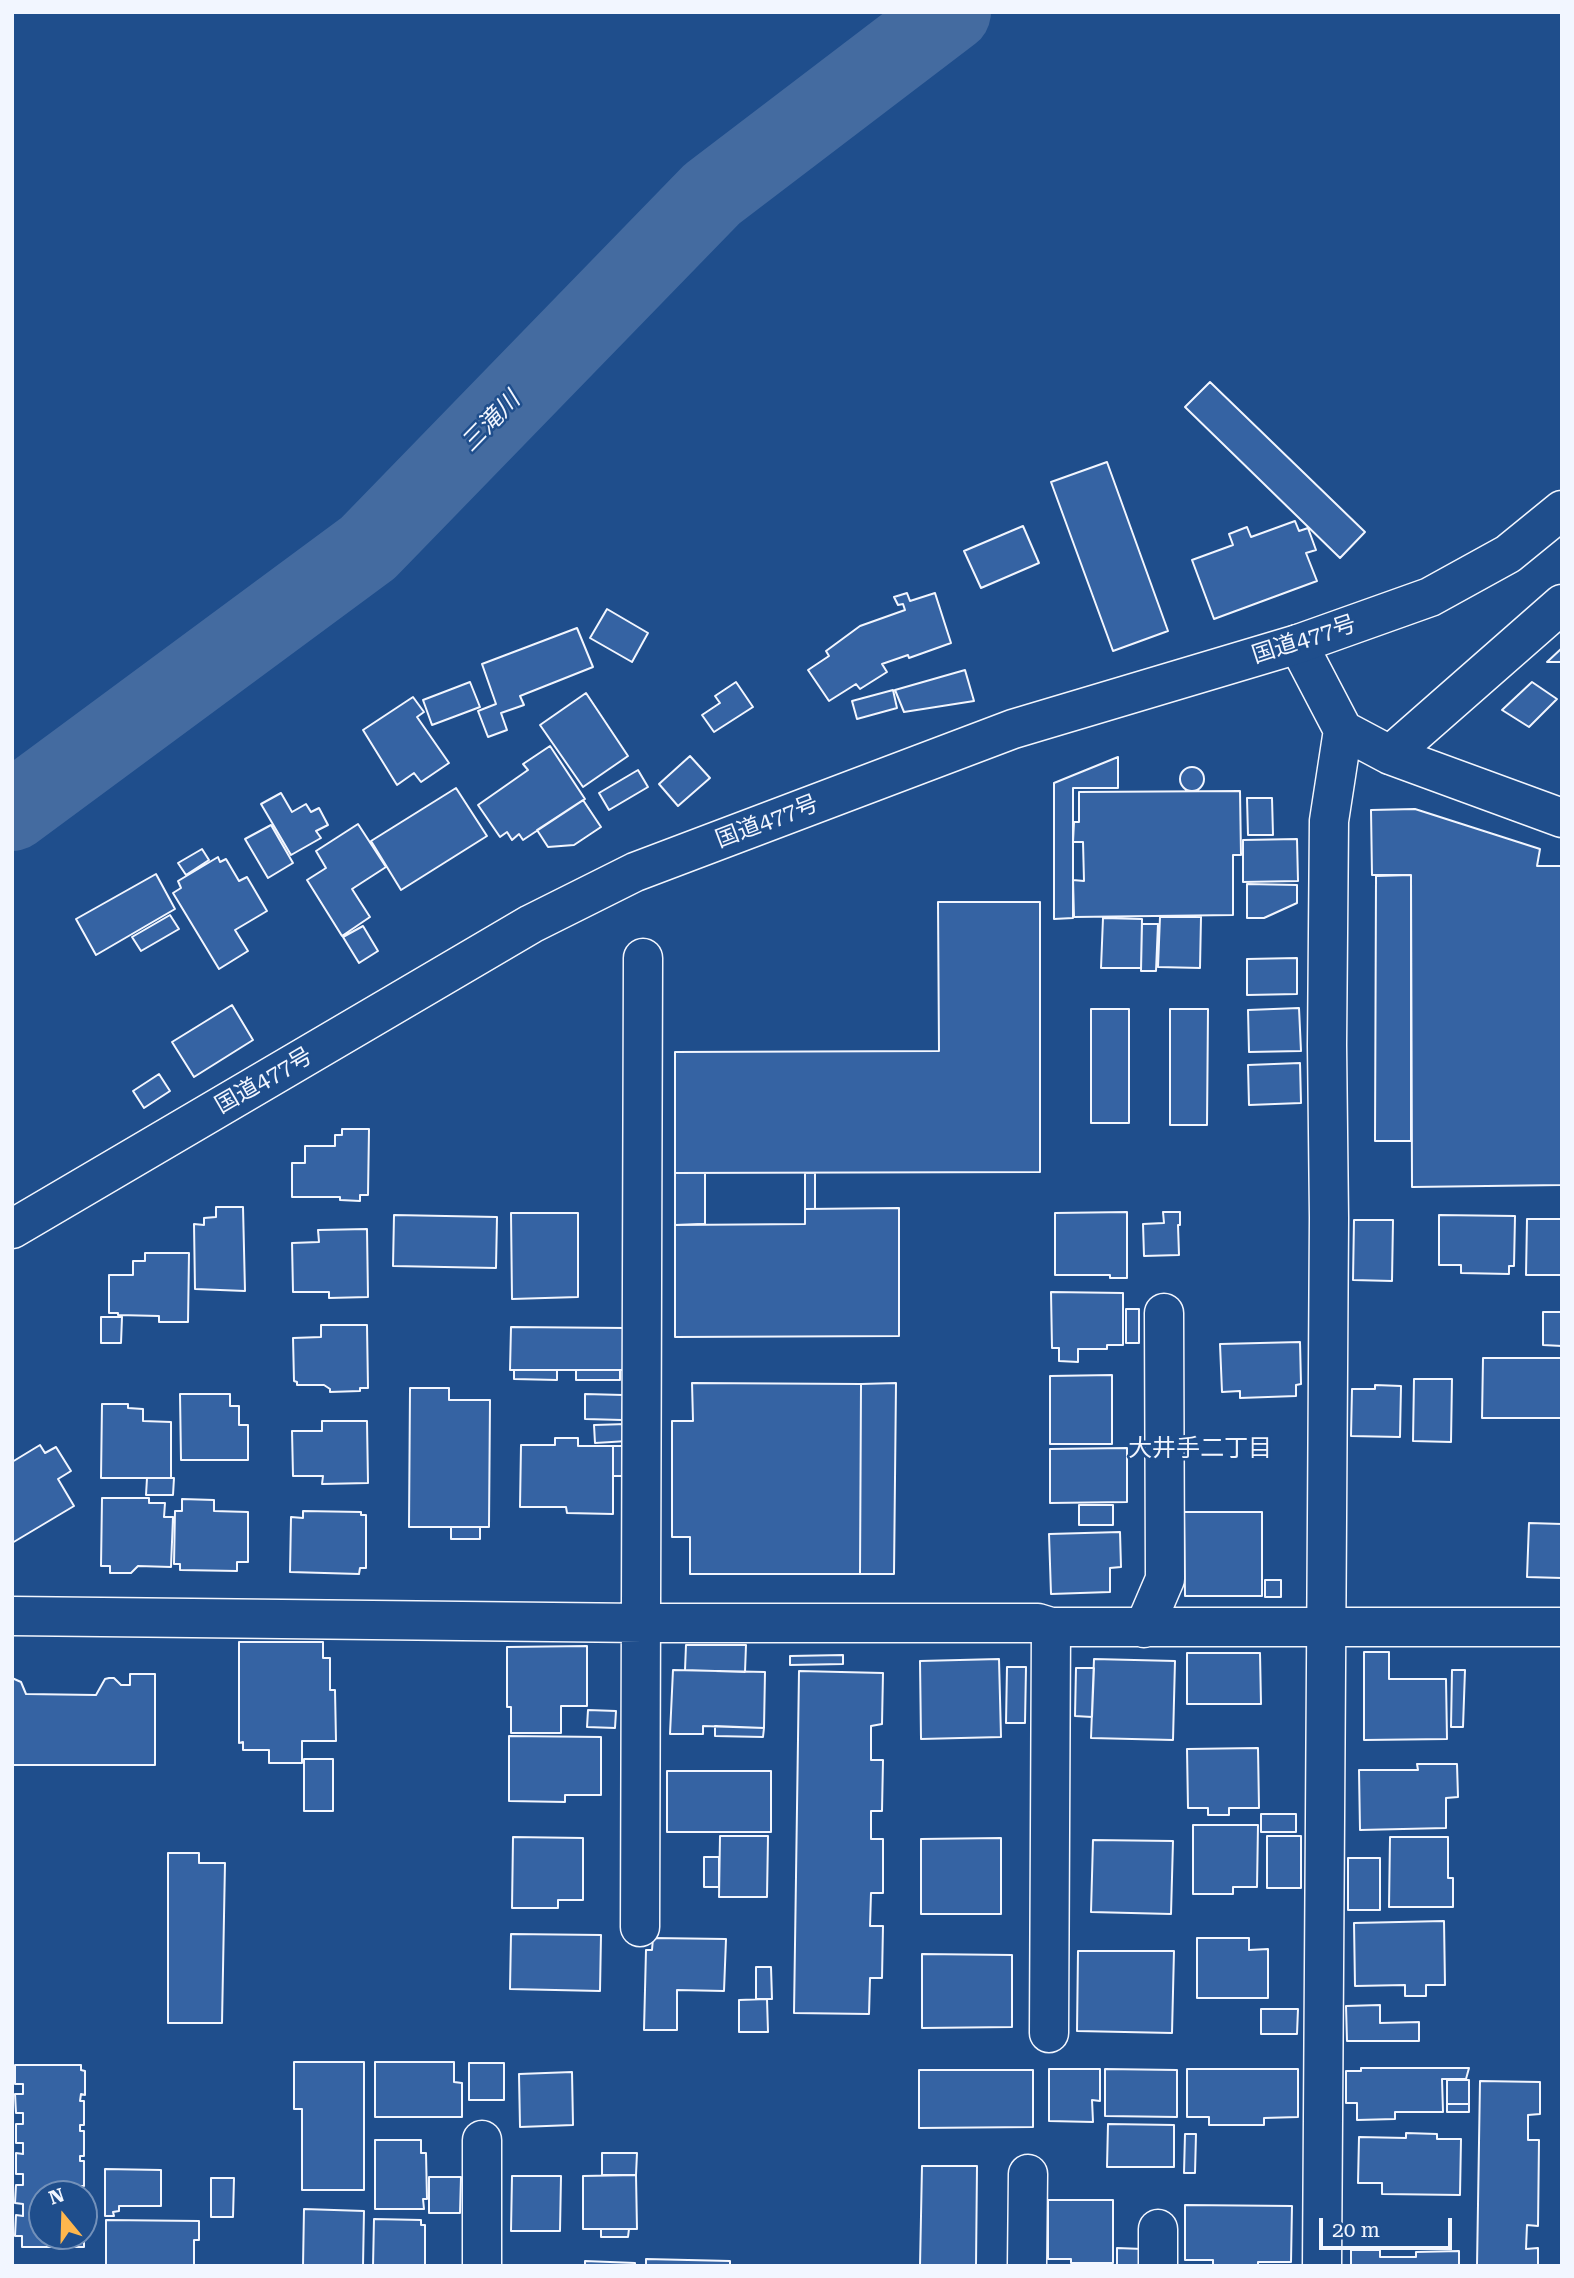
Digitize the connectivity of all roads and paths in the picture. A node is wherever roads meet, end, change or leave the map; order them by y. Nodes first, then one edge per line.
1 (1562, 510) edge
2 (1562, 604) edge
3 (1298, 644) junction
4 (1343, 730) junction
5 (1390, 755) junction
6 (1562, 818) edge
7 (643, 958) dead end
8 (12, 1229) edge
9 (1164, 1313) dead end
10 (12, 1616) edge
11 (642, 1623) junction
12 (1051, 1627) junction
13 (1326, 1627) junction
14 (1562, 1627) edge
15 (1144, 1628) junction
16 (640, 1927) dead end
17 (1049, 2033) dead end
18 (482, 2140) dead end
19 (1028, 2174) dead end
20 (482, 2266) edge
21 (1027, 2266) edge
22 (1322, 2266) edge

1 - 3 main road, 国道477号
2 - 5 main road
3 - 4 main road
3 - 8 main road, 国道477号
4 - 5 main road
4 - 13 main road
5 - 6 main road
7 - 11 main road
9 - 15 main road
10 - 11 main road
11 - 12 main road
11 - 16 main road
12 - 15 main road
12 - 17 main road
13 - 14 main road
13 - 15 main road
13 - 22 main road
18 - 20 main road
19 - 21 main road

